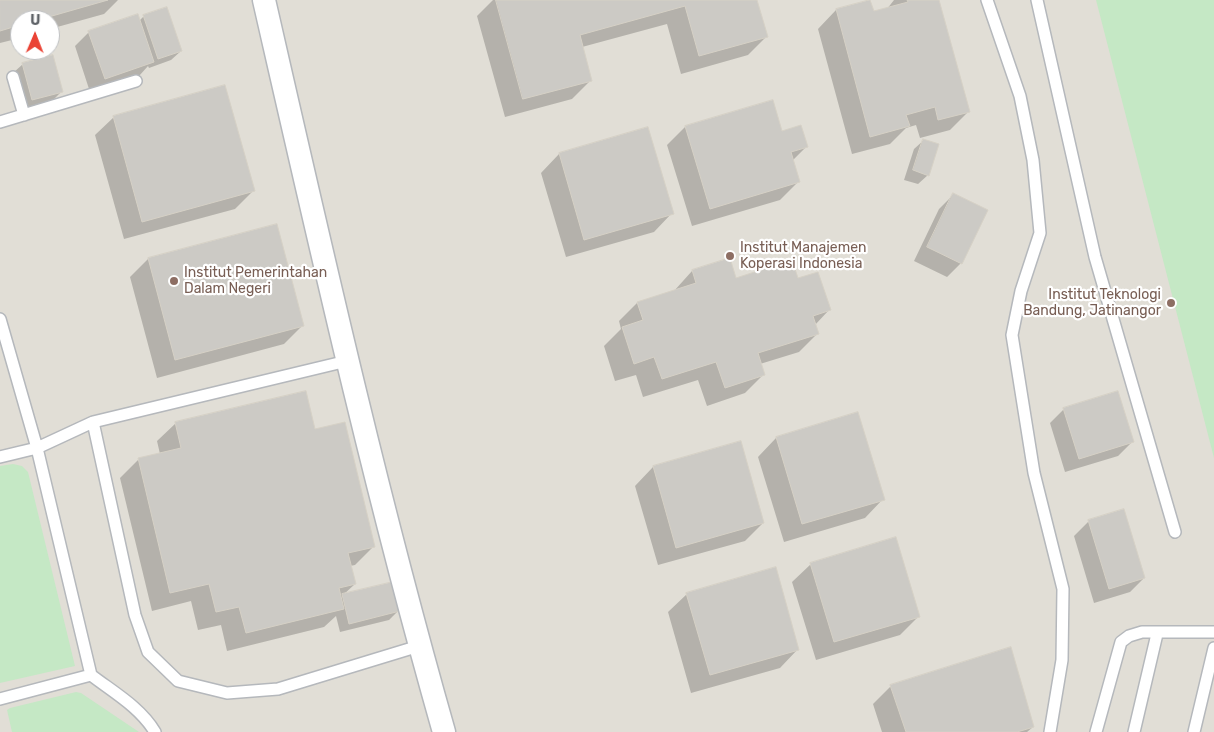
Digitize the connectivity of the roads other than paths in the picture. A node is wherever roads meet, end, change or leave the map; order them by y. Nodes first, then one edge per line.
1 (264, 0) edge
2 (987, 0) edge
3 (1037, 0) edge
4 (13, 77) dead end
5 (136, 81) dead end
6 (24, 115) junction
7 (0, 122) edge
8 (0, 319) edge
9 (347, 361) junction
10 (93, 422) junction
11 (37, 448) junction
12 (0, 457) edge
13 (1174, 532) dead end
14 (1214, 632) edge
15 (1157, 634) junction
16 (420, 646) junction
17 (1214, 648) edge
18 (91, 675) junction
19 (0, 699) edge
20 (155, 732) edge
21 (444, 732) edge
22 (1050, 732) edge
23 (1096, 732) edge
24 (1134, 732) edge
25 (1194, 732) edge

1 - 9 street
2 - 22 lane
3 - 13 lane
4 - 6 lane
5 - 6 lane
6 - 7 lane
8 - 11 lane
9 - 10 lane
9 - 16 street
10 - 11 lane
10 - 16 lane
11 - 12 lane
11 - 18 lane
14 - 15 lane
15 - 23 lane
15 - 24 lane
16 - 21 street
17 - 25 lane
18 - 19 lane
18 - 20 lane

